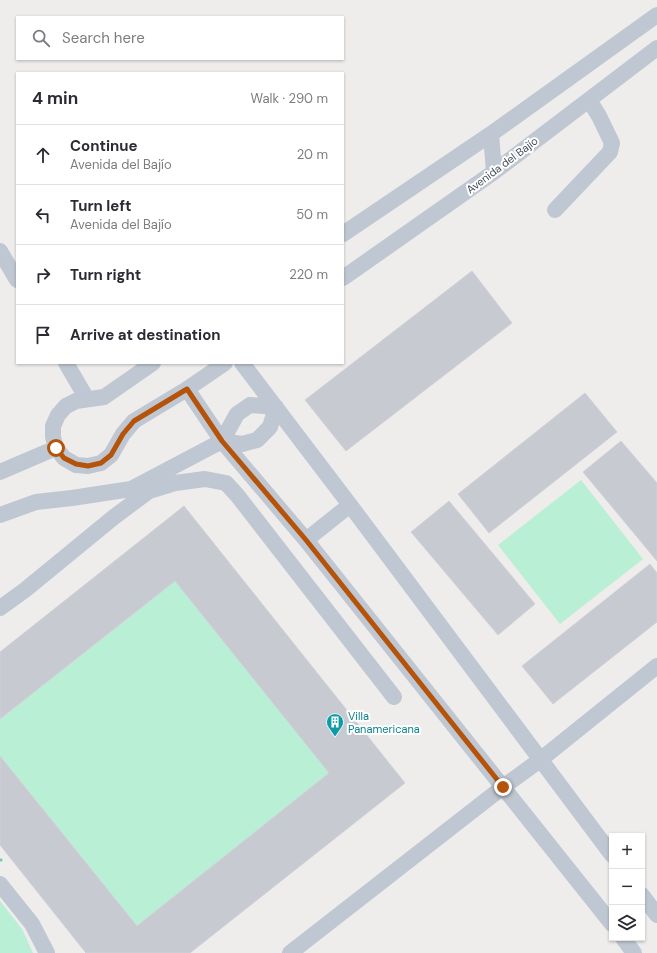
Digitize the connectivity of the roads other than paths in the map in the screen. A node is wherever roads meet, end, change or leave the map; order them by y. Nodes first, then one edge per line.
1 (657, 15) edge
2 (657, 48) edge
3 (589, 100) junction
4 (491, 134) junction
5 (494, 172) junction
6 (555, 210) dead end
7 (344, 233) edge
8 (0, 251) edge
9 (344, 277) edge
10 (16, 278) edge
11 (67, 364) edge
12 (152, 364) edge
13 (224, 364) edge
14 (243, 364) edge
15 (187, 389) junction
16 (87, 399) junction
17 (276, 407) junction
18 (222, 441) junction
19 (56, 448) junction
20 (0, 472) edge
21 (350, 505) junction
22 (0, 515) edge
23 (306, 540) junction
24 (0, 608) edge
25 (657, 666) edge
26 (394, 697) dead end
27 (540, 760) junction
28 (503, 787) junction
29 (609, 851) edge
30 (0, 884) edge
31 (645, 899) edge
32 (657, 915) edge
33 (609, 920) edge
34 (625, 941) edge
35 (47, 953) edge
36 (290, 953) edge
37 (634, 953) edge

1 - 4 street
2 - 3 street, Avenida del Bajío
3 - 5 street, Avenida del Bajío
3 - 6 street
4 - 5 street
4 - 7 street
5 - 9 street, Avenida del Bajío
8 - 10 street
11 - 16 street
12 - 16 street
13 - 15 street
14 - 17 street
15 - 18 street
15 - 19 street
16 - 19 street
17 - 18 street
17 - 18 street
17 - 21 street
18 - 22 street
18 - 23 street
19 - 20 street
21 - 23 street
21 - 27 street
23 - 28 street
24 - 26 street
25 - 27 street
27 - 28 street
27 - 29 street
28 - 33 street
28 - 36 street
30 - 35 street
31 - 32 street
34 - 37 street

